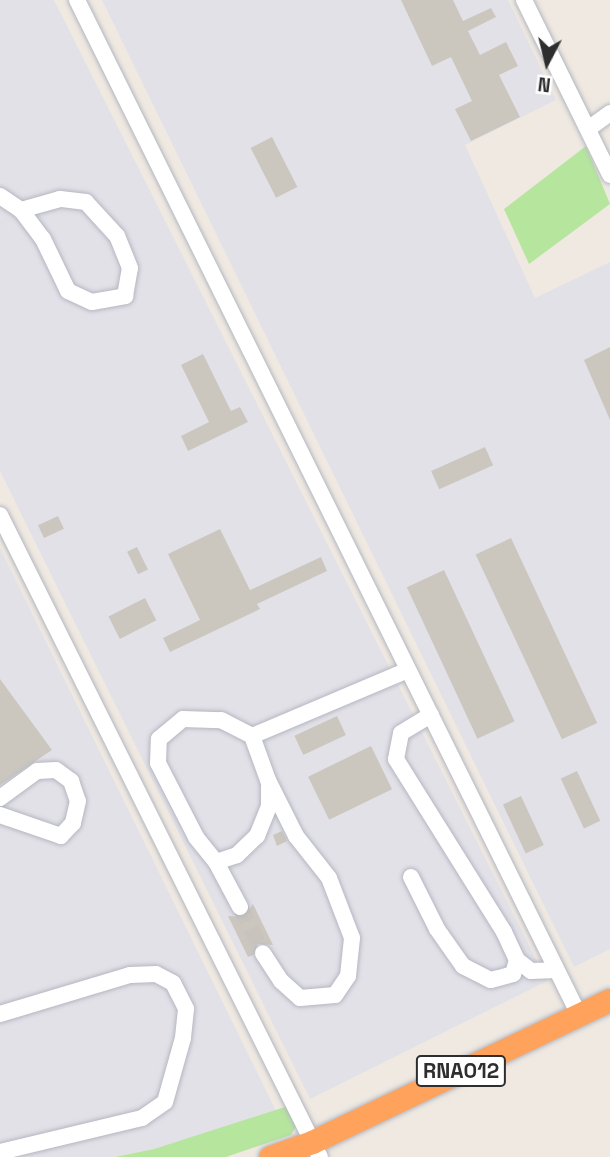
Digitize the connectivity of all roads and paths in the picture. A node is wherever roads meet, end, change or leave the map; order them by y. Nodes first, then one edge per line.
1 (77, 0) edge
2 (524, 0) edge
3 (610, 113) edge
4 (588, 129) junction
5 (610, 175) edge
6 (0, 196) edge
7 (21, 210) junction
8 (0, 515) edge
9 (408, 670) junction
10 (430, 715) junction
11 (252, 736) junction
12 (268, 780) junction
13 (0, 798) edge
14 (0, 816) edge
15 (216, 862) junction
16 (411, 877) dead end
17 (240, 907) tunnel mouth
18 (263, 953) tunnel mouth
19 (517, 960) junction
20 (556, 970) junction
21 (610, 1000) edge
22 (0, 1014) edge
23 (579, 1015) junction
24 (316, 1149) edge
25 (0, 1152) edge
26 (270, 1157) edge

1 - 9 street
2 - 4 street
3 - 4 street
4 - 5 street
6 - 7 street
7 - 7 street
8 - 24 street
9 - 10 street
9 - 11 street
10 - 19 street
10 - 20 street
11 - 12 street
11 - 15 street
12 - 15 street
12 - 18 street
13 - 14 street
15 - 17 street
16 - 19 street
19 - 20 street
20 - 23 street
21 - 23 highway, RNA012
22 - 25 street
23 - 24 highway, RNA012
24 - 26 highway, RNA012

